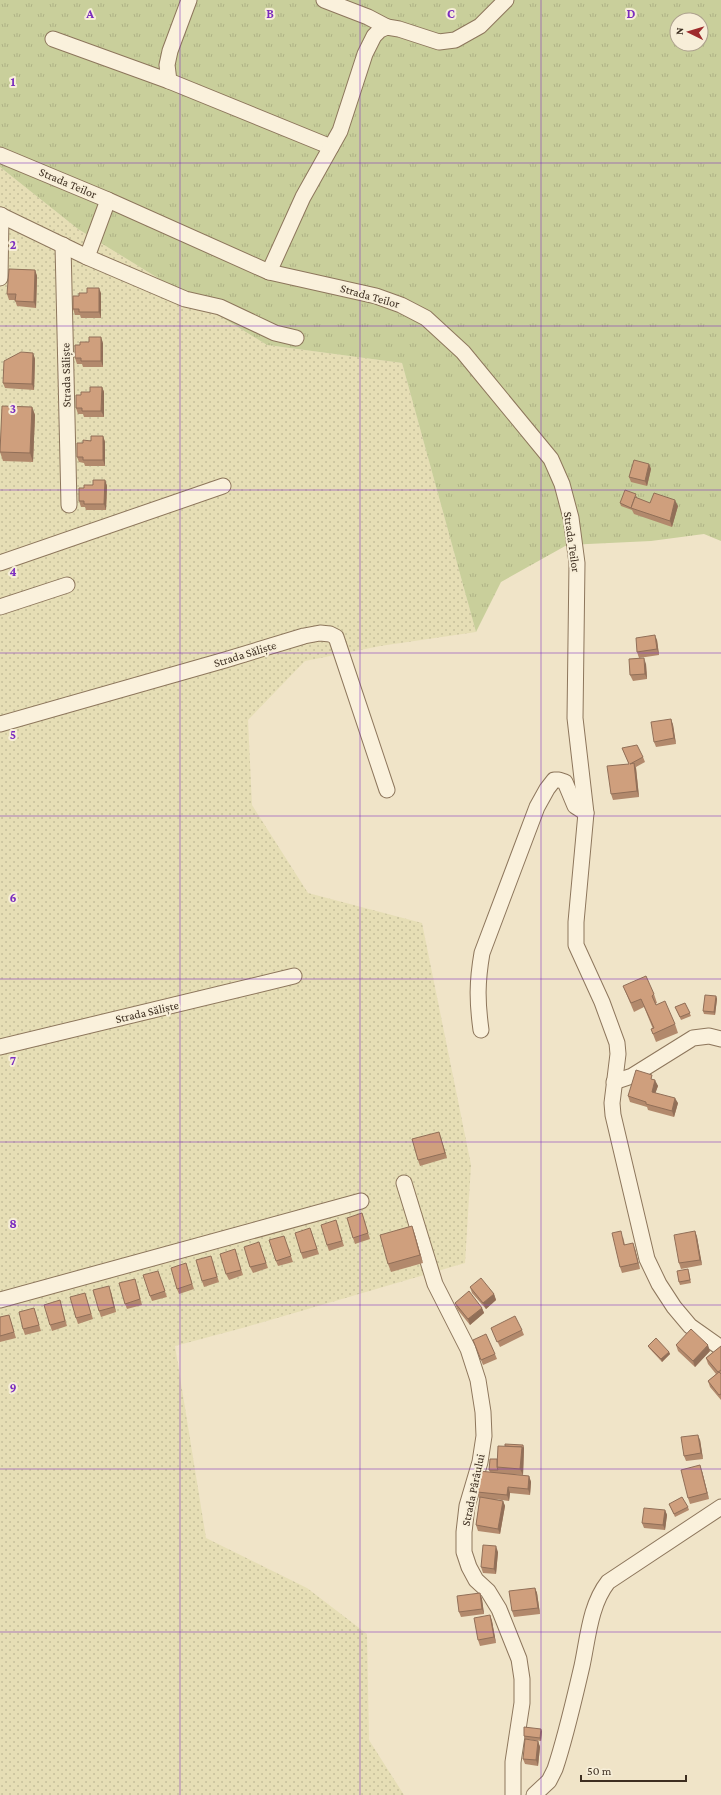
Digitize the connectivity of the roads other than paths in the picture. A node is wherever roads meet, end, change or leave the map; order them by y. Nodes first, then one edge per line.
1 (190, 0) edge
2 (324, 0) edge
3 (506, 0) edge
4 (387, 27) junction
5 (53, 39) dead end
6 (168, 81) junction
7 (331, 147) junction
8 (0, 155) edge
9 (108, 200) junction
10 (1, 215) edge
11 (63, 245) junction
12 (87, 257) junction
13 (269, 272) junction
14 (0, 278) edge
15 (296, 338) dead end
16 (223, 486) dead end
17 (69, 505) dead end
18 (0, 564) edge
19 (67, 585) dead end
20 (0, 607) edge
21 (0, 724) edge
22 (387, 790) dead end
23 (586, 813) junction
24 (294, 976) dead end
25 (481, 1030) dead end
26 (721, 1039) edge
27 (0, 1047) edge
28 (614, 1082) junction
29 (404, 1183) dead end
30 (361, 1201) dead end
31 (0, 1300) edge
32 (721, 1348) edge
33 (721, 1507) edge
34 (513, 1795) edge
35 (534, 1795) edge

1 - 6 street
2 - 4 street
3 - 4 street
4 - 7 street
5 - 6 street
6 - 7 street
7 - 13 street
8 - 9 street, Strada Teilor
9 - 12 street
9 - 13 street, Strada Teilor
10 - 11 street
10 - 14 street
11 - 12 street
11 - 17 street, Strada Săliște
12 - 15 street
13 - 23 street, Strada Teilor
16 - 18 street
19 - 20 street
21 - 22 street, Strada Săliște
23 - 25 street
23 - 28 street, Strada Teilor
24 - 27 street, Strada Săliște
26 - 28 street
28 - 32 street, Strada Teilor
29 - 34 street, Strada Pârâului
30 - 31 street
33 - 35 street

